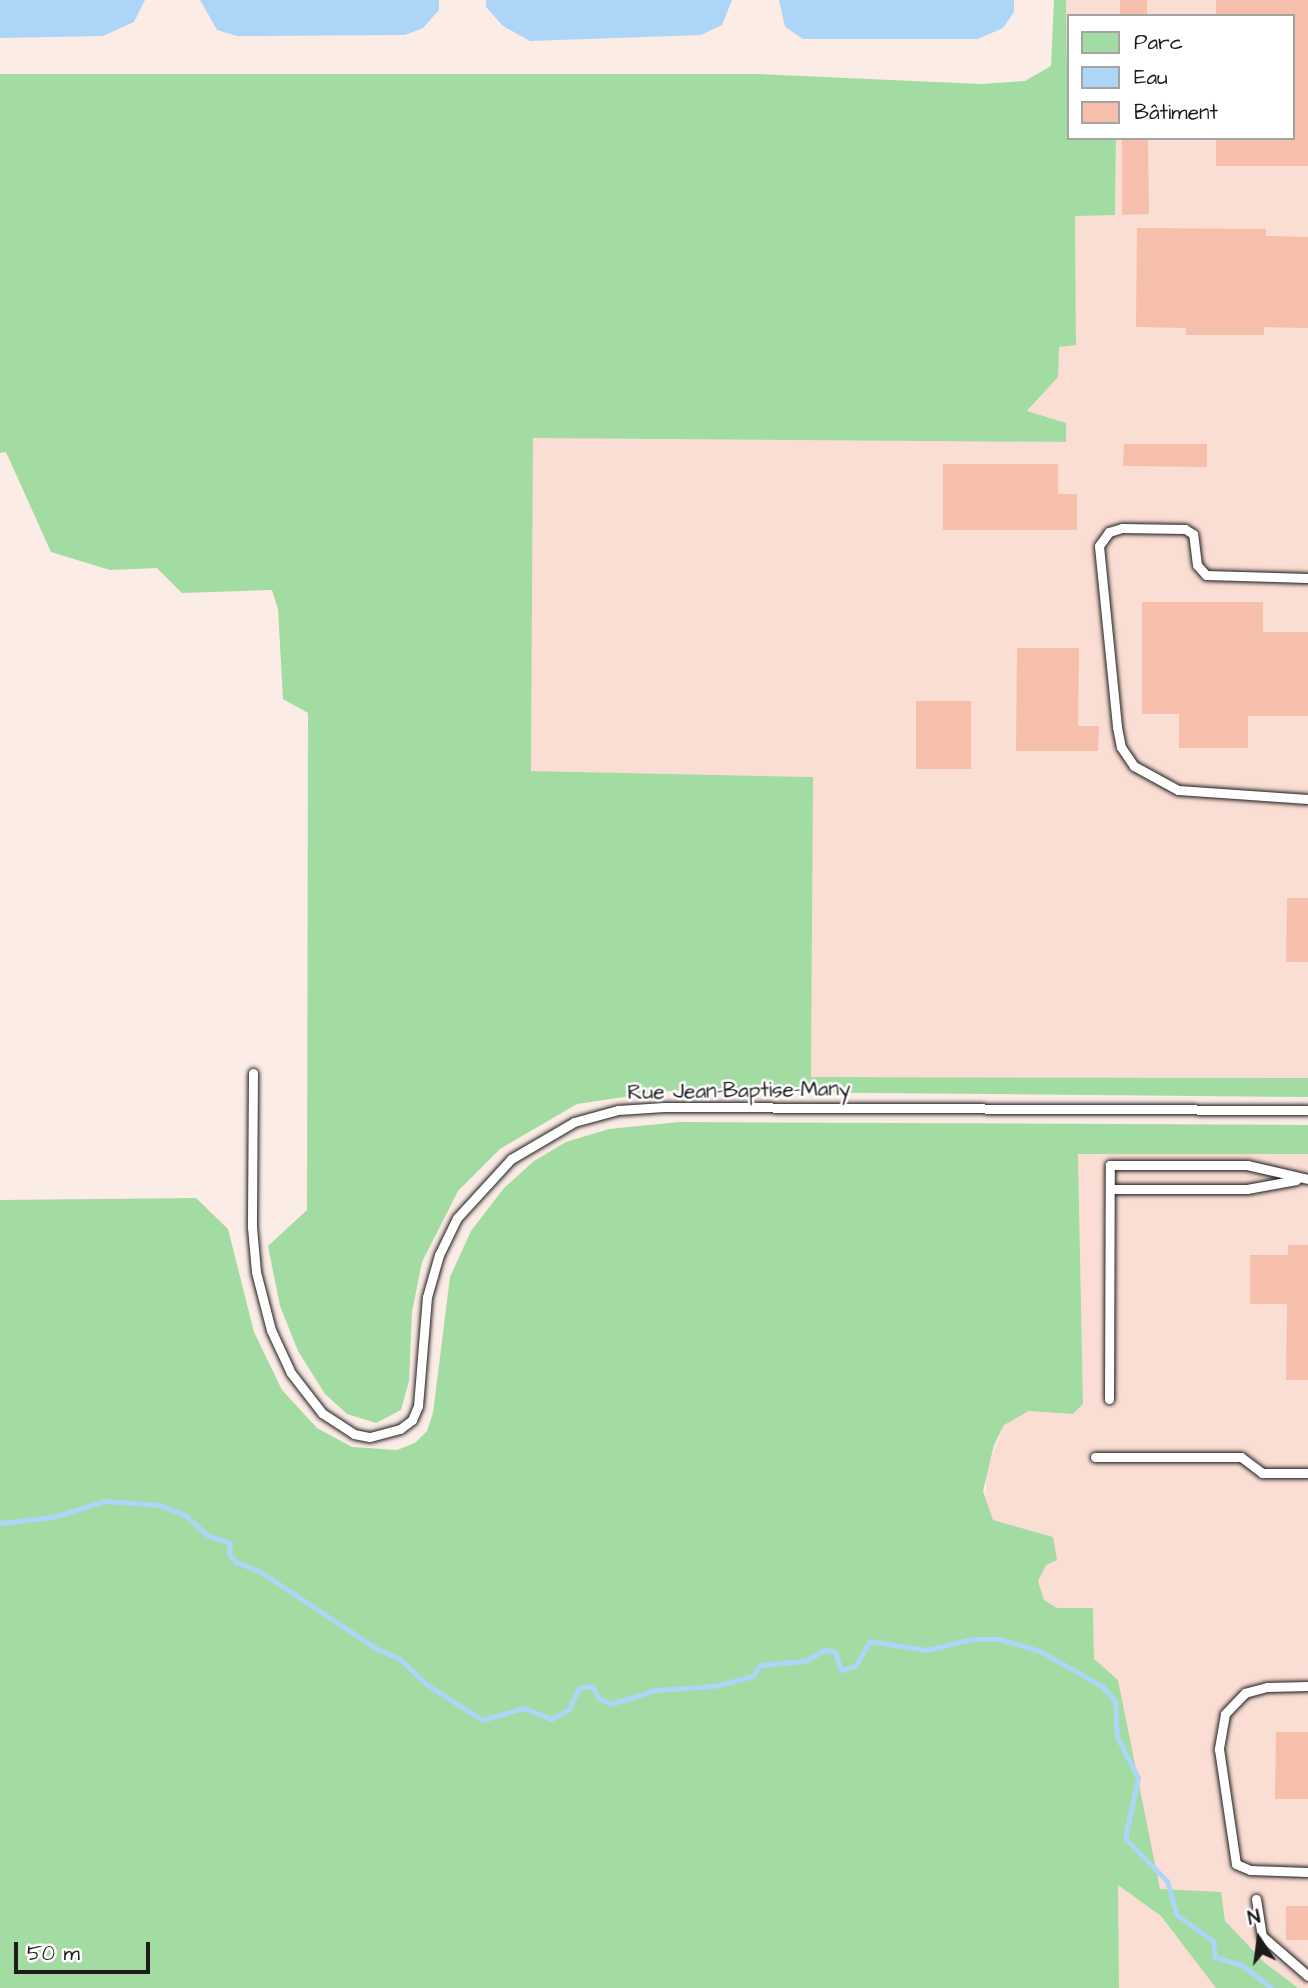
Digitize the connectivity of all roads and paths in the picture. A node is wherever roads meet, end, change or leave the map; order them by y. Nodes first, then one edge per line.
1 (1308, 578) edge
2 (1308, 799) edge
3 (253, 1073) dead end
4 (1308, 1110) edge
5 (1305, 1179) edge
6 (1110, 1189) junction
7 (1109, 1399) dead end
8 (1095, 1457) dead end
9 (1308, 1473) edge
10 (1308, 1686) edge
11 (1308, 1872) edge
12 (1256, 1899) dead end
13 (1308, 1976) edge

1 - 2 lane
3 - 4 lane, Rue Jean-Baptise-Many
5 - 6 lane
5 - 6 lane
6 - 7 lane
8 - 9 lane
10 - 11 lane
12 - 13 lane

